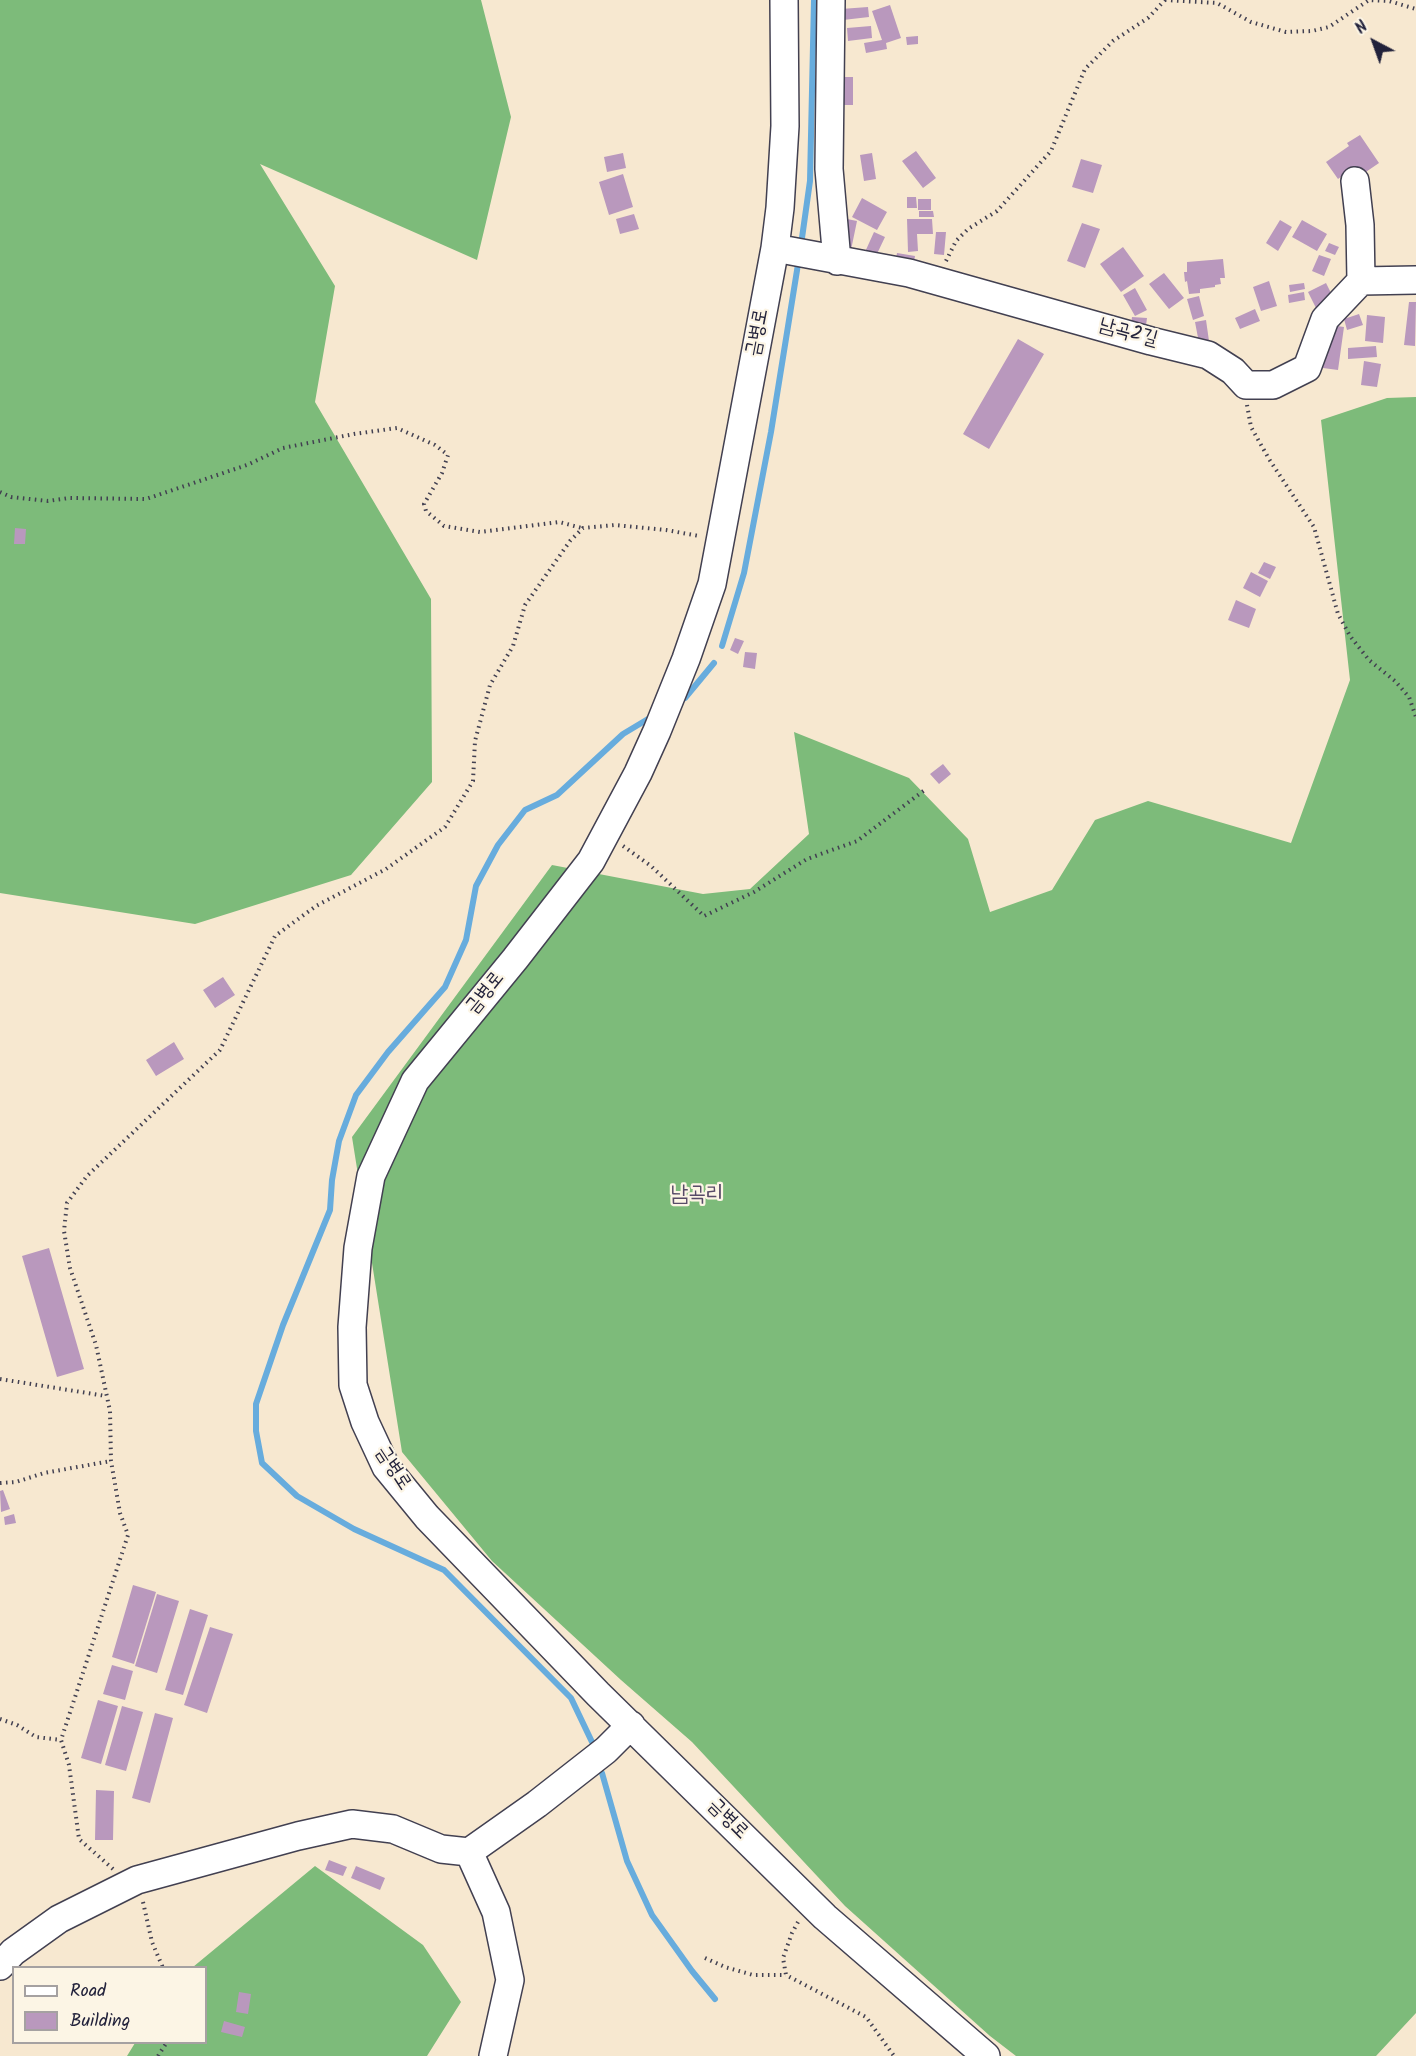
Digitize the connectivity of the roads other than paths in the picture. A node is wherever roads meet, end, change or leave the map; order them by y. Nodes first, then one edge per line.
1 (784, 0) edge
2 (831, 0) edge
3 (1355, 181) dead end
4 (779, 249) junction
5 (828, 259) junction
6 (1416, 280) edge
7 (1361, 281) junction
8 (631, 1725) junction
9 (469, 1852) junction
10 (0, 1966) edge
11 (493, 2056) edge
12 (986, 2056) edge

1 - 4 street, 금병로
2 - 5 street
3 - 7 street
4 - 5 street, 남곡2길
4 - 8 street, 금병로
5 - 7 street, 남곡2길
6 - 7 street
8 - 9 street
8 - 12 street, 금병로
9 - 10 street
9 - 11 street

